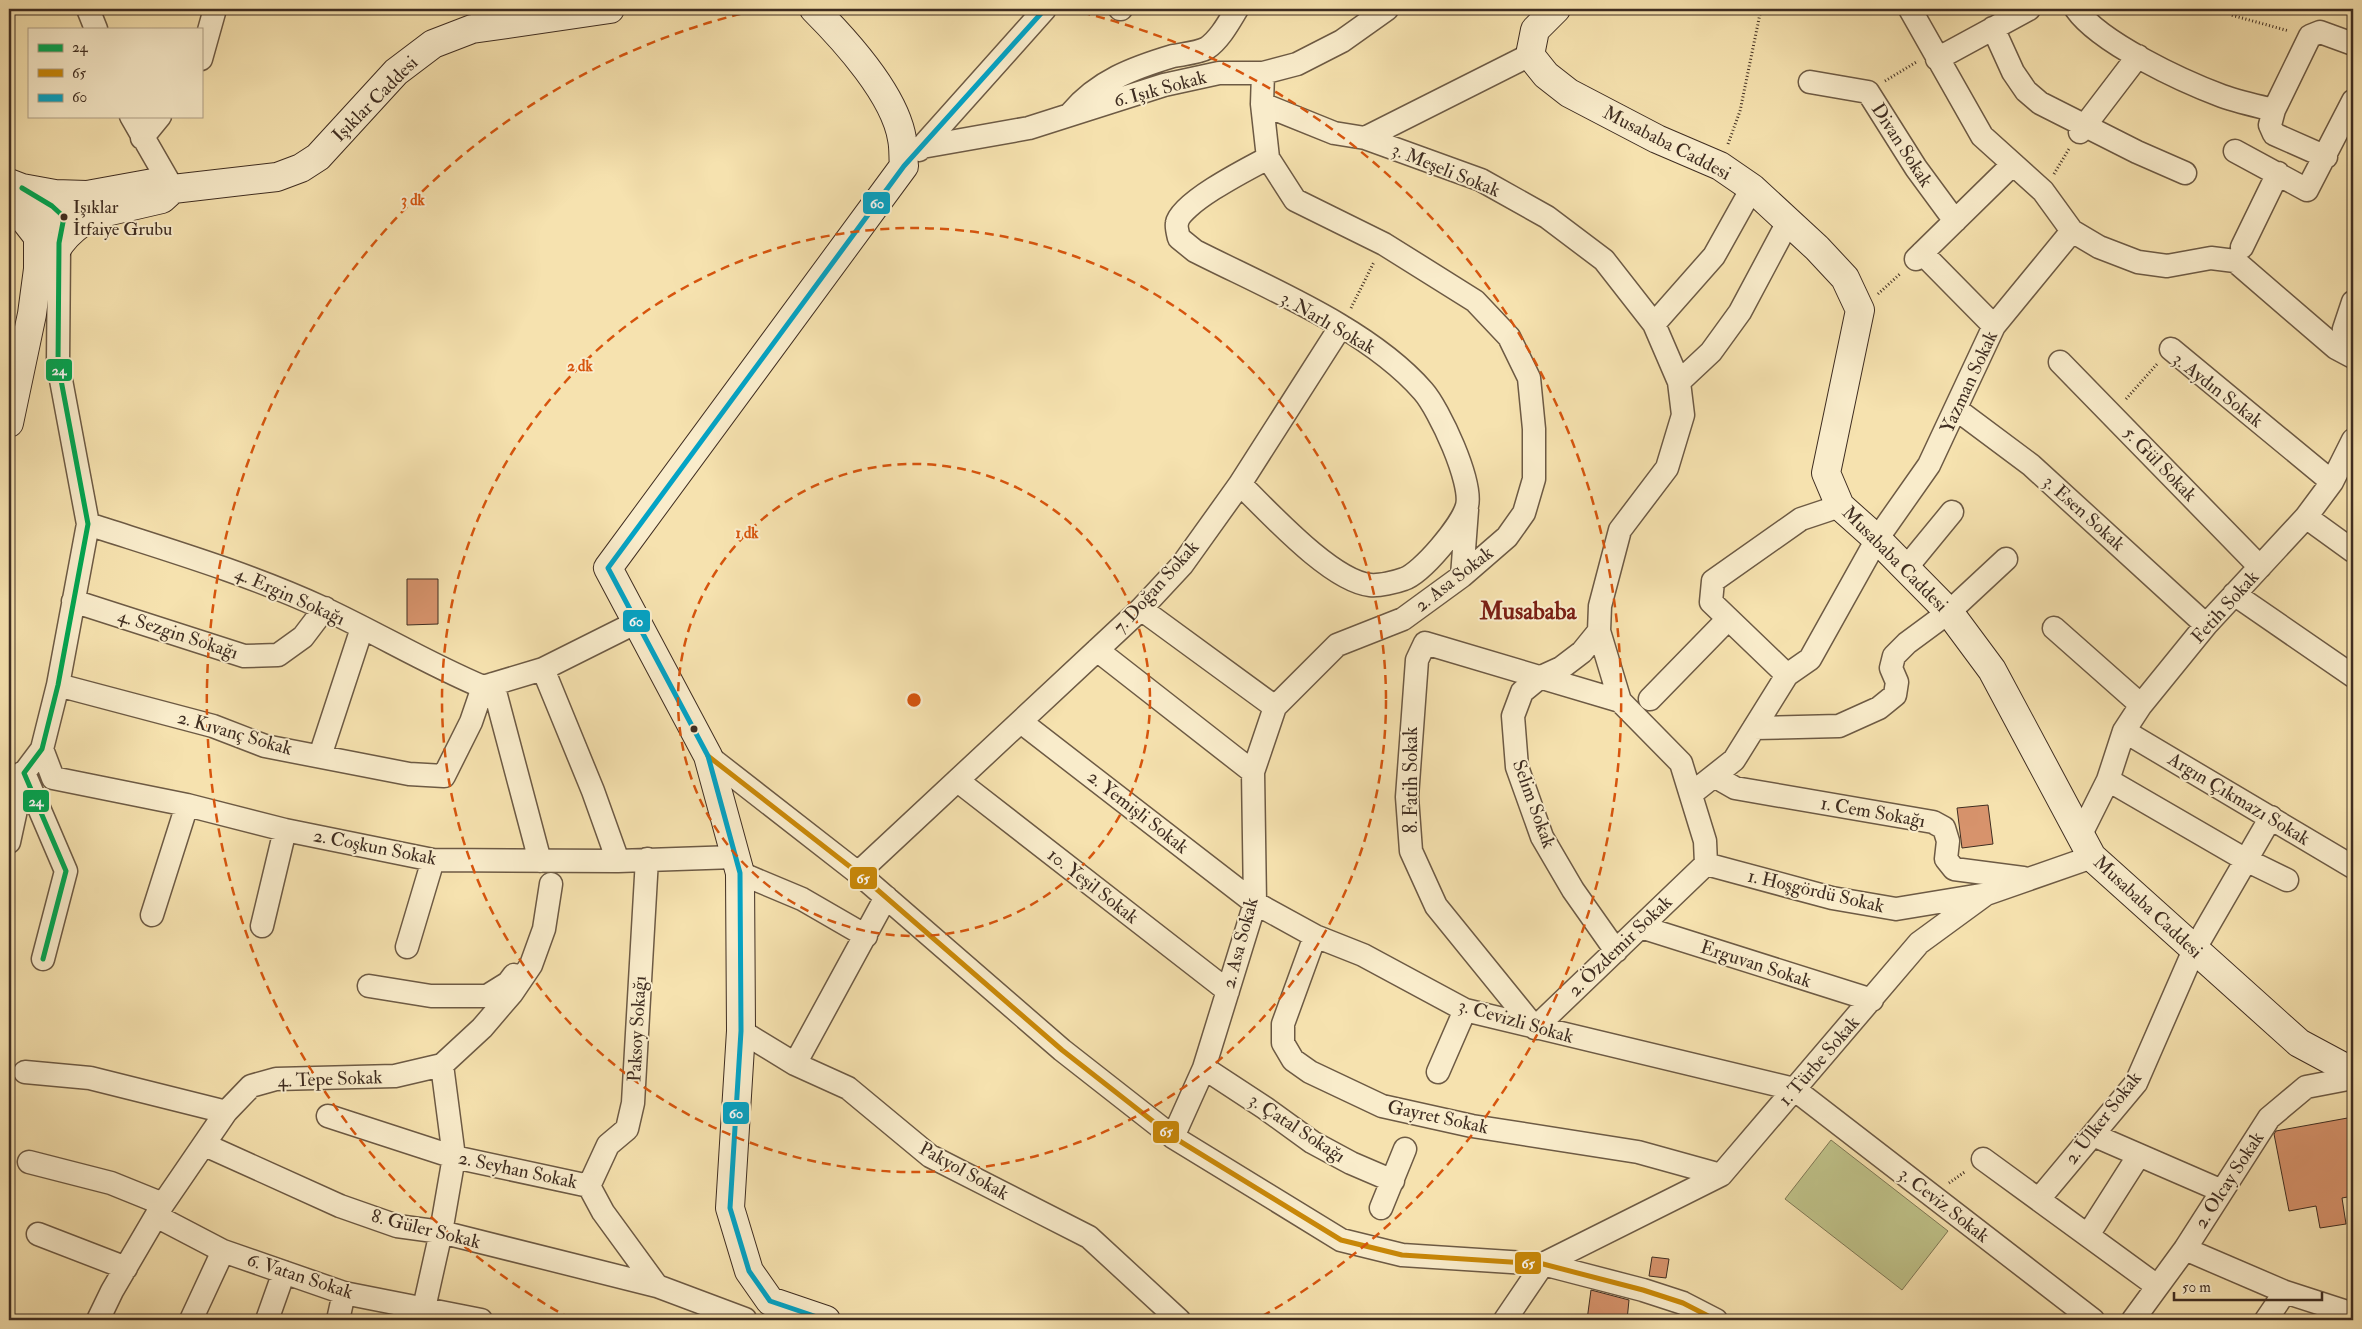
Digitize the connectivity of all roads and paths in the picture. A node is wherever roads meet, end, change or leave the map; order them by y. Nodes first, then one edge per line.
1 (88, 9) edge
2 (215, 9) edge
3 (610, 9) edge
4 (814, 9) edge
5 (1045, 9) edge
6 (1238, 9) edge
7 (1388, 9) edge
8 (1556, 9) edge
9 (1760, 9) edge
10 (1910, 9) edge
11 (2029, 9) edge
12 (2076, 9) edge
13 (2232, 9) edge
14 (96, 28) edge
15 (1993, 28) junction
16 (2310, 36) junction
17 (2353, 44) edge
18 (202, 55) edge
19 (1530, 55) junction
20 (1935, 55) junction
21 (2138, 56) junction
22 (1264, 73) junction
23 (1810, 82) dead end
24 (1868, 92) junction
25 (2353, 101) edge
26 (1262, 104) junction
27 (2274, 110) junction
28 (1069, 115) junction
29 (132, 118) edge
30 (158, 118) edge
31 (2082, 128) junction
32 (142, 138) junction
33 (1365, 138) junction
34 (2235, 151) dead end
35 (913, 157) junction
36 (2326, 157) junction
37 (1268, 158) junction
38 (2013, 164) junction
39 (1720, 166) junction
40 (2185, 173) dead end
41 (2278, 174) junction
42 (173, 188) junction
43 (1752, 188) junction
44 (2043, 191) junction
45 (90, 205) junction
46 (34, 212) edge
47 (1955, 221) junction
48 (1788, 222) junction
49 (2072, 231) junction
50 (1384, 244) junction
51 (2242, 247) dead end
52 (1919, 256) junction
53 (2353, 302) edge
54 (1860, 310) junction
55 (1654, 324) junction
56 (1341, 326) junction
57 (1994, 326) junction
58 (2353, 337) edge
59 (2171, 349) joint
60 (2353, 358) edge
61 (2060, 362) dead end
62 (1679, 382) junction
63 (1956, 409) junction
64 (2112, 414) junction
65 (9, 423) edge
66 (2353, 440) edge
67 (2332, 482) junction
68 (1240, 484) junction
69 (1467, 505) junction
70 (1840, 506) junction
71 (1952, 512) dead end
72 (2306, 517) junction
73 (88, 524) junction
74 (1877, 539) junction
75 (2353, 551) edge
76 (2006, 558) dead end
77 (2260, 567) junction
78 (1906, 568) junction
79 (1462, 576) junction
80 (2234, 594) junction
81 (73, 601) junction
82 (325, 608) junction
83 (1141, 610) junction
84 (1949, 612) junction
85 (1728, 619) junction
86 (637, 622) junction
87 (2206, 625) junction
88 (362, 628) junction
89 (2054, 628) dead end
90 (1599, 631) junction
91 (1097, 650) junction
92 (543, 669) junction
93 (1787, 675) junction
94 (2353, 676) edge
95 (1539, 678) junction
96 (58, 685) junction
97 (488, 685) junction
98 (1650, 699) dead end
99 (1620, 701) junction
100 (2141, 705) junction
101 (1275, 707) junction
102 (1021, 722) junction
103 (1754, 728) junction
104 (2124, 731) junction
105 (42, 749) junction
106 (320, 756) junction
107 (708, 756) junction
108 (1253, 772) junction
109 (17, 773) edge
110 (1714, 776) junction
111 (2108, 780) junction
112 (958, 781) junction
113 (1690, 794) junction
114 (187, 805) junction
115 (2271, 817) junction
116 (285, 830) junction
117 (9, 842) edge
118 (2087, 846) junction
119 (647, 859) junction
120 (433, 860) junction
121 (2246, 860) junction
122 (547, 861) junction
123 (618, 861) junction
124 (1706, 864) junction
125 (737, 865) junction
126 (2353, 868) edge
127 (858, 873) junction
128 (2029, 879) junction
129 (2288, 880) dead end
130 (551, 884) junction
131 (1986, 894) junction
132 (886, 897) junction
133 (1255, 903) junction
134 (152, 916) dead end
135 (262, 926) dead end
136 (1641, 927) junction
137 (866, 936) junction
138 (1316, 936) junction
139 (407, 947) dead end
140 (2194, 950) junction
141 (1616, 951) junction
142 (43, 959) dead end
143 (369, 986) dead end
144 (1228, 990) junction
145 (1872, 1000) junction
146 (1465, 1010) junction
147 (1535, 1028) junction
148 (741, 1031) junction
149 (795, 1064) junction
150 (442, 1065) junction
151 (1204, 1068) junction
152 (25, 1072) dead end
153 (1438, 1072) dead end
154 (2353, 1072) edge
155 (2353, 1078) edge
156 (1794, 1090) junction
157 (226, 1112) junction
158 (328, 1116) dead end
159 (2093, 1135) junction
160 (1173, 1137) junction
161 (205, 1145) junction
162 (1405, 1149) dead end
163 (2139, 1155) junction
164 (454, 1157) junction
165 (1983, 1159) joint
166 (29, 1162) dead end
167 (1721, 1175) junction
168 (1393, 1181) junction
169 (589, 1186) junction
170 (2222, 1191) junction
171 (1932, 1196) junction
172 (2039, 1199) junction
173 (1381, 1208) dead end
174 (160, 1210) junction
175 (441, 1232) junction
176 (38, 1234) dead end
177 (2088, 1235) junction
178 (2185, 1248) junction
179 (223, 1251) junction
180 (1544, 1264) junction
181 (126, 1268) junction
182 (284, 1272) junction
183 (657, 1286) junction
184 (2157, 1286) junction
185 (2285, 1292) junction
186 (344, 1293) junction
187 (770, 1301) junction
188 (424, 1308) junction
189 (2353, 1314) edge
190 (2136, 1319) edge
191 (98, 1320) edge
192 (191, 1320) edge
193 (267, 1320) edge
194 (338, 1320) edge
195 (481, 1320) edge
196 (744, 1320) edge
197 (826, 1320) edge
198 (1179, 1320) edge
199 (1505, 1320) edge
200 (1716, 1320) edge
201 (2093, 1320) edge
202 (2266, 1320) edge

1 - 14 street
2 - 18 street
3 - 42 main road, Işıklar Caddesi
4 - 35 main road
5 - 35 street
6 - 28 street
7 - 22 street, 6. Işık Sokak
8 - 19 main road
9 - 39 path
10 - 20 street
11 - 15 street
12 - 21 street
13 - 16 path
15 - 20 street
15 - 31 street
16 - 17 street
16 - 27 street
19 - 33 street, 3. Meşeli Sokak
19 - 39 main road, Musababa Caddesi
20 - 24 path
20 - 38 street
21 - 27 street
21 - 31 street
22 - 26 street, 2. Asa Sokak
22 - 28 street, 6. Işık Sokak
23 - 24 street, Divan Sokak
24 - 47 street, Divan Sokak
25 - 36 street
26 - 33 street, 3. Meşeli Sokak
26 - 37 street, 2. Asa Sokak
27 - 36 street
28 - 35 street, 6. Işık Sokak
29 - 32 street
30 - 32 street
31 - 40 street
31 - 44 path
32 - 42 street
33 - 55 street, 3. Meşeli Sokak
34 - 41 street
35 - 86 main road
36 - 41 street
37 - 50 street, 2. Asa Sokak
37 - 56 street, 3. Narlı Sokak
38 - 44 street
38 - 47 street
39 - 43 main road, Musababa Caddesi
41 - 51 street
42 - 45 main road, Işıklar Caddesi
43 - 48 main road, Musababa Caddesi
43 - 55 street
44 - 49 street
45 - 46 main road, Işıklar Caddesi
45 - 46 main road, Işıklar Caddesi
46 - 65 main road
46 - 73 street
47 - 52 street
48 - 54 main road, Musababa Caddesi
48 - 62 street
49 - 57 street, Yazman Sokak
49 - 60 street
50 - 56 path
50 - 79 street, 2. Asa Sokak
52 - 54 path
52 - 57 street
53 - 58 street
54 - 70 main road, Musababa Caddesi
55 - 62 street, 3. Meşeli Sokak
56 - 68 street, 7. Doğan Sokak
56 - 69 street, 3. Narlı Sokak
57 - 63 street, Yazman Sokak
59 - 64 path, 3. Aydın Sokak
59 - 67 street, 3. Aydın Sokak
61 - 64 street, 5. Gül Sokak
62 - 90 street, 3. Meşeli Sokak
63 - 74 street, Yazman Sokak
63 - 87 street, 3. Esen Sokak
64 - 77 street, 5. Gül Sokak
66 - 67 street, Fetih Sokak
67 - 72 street, Fetih Sokak
68 - 69 street
68 - 83 street, 7. Doğan Sokak
69 - 79 street, 3. Narlı Sokak
70 - 74 main road, Musababa Caddesi
70 - 85 street
71 - 78 street
72 - 75 street
72 - 77 street, Fetih Sokak
73 - 81 street
73 - 82 street, 4. Ergin Sokağı
74 - 78 main road, Musababa Caddesi
74 - 93 street, Yazman Sokak
76 - 84 street
77 - 80 street, Fetih Sokak
78 - 84 main road, Musababa Caddesi
79 - 101 street, 2. Asa Sokak
80 - 87 street, Fetih Sokak
80 - 94 street
81 - 82 street, 4. Sezgin Sokağı
81 - 96 street
82 - 88 street, 4. Ergin Sokağı
83 - 91 street, 7. Doğan Sokak
83 - 101 street
84 - 103 street
84 - 118 main road, Musababa Caddesi
85 - 93 street
85 - 98 street
86 - 92 street
86 - 107 main road
87 - 100 street, Fetih Sokak
88 - 97 street, 4. Ergin Sokağı
88 - 106 street
89 - 100 street
90 - 95 street, Selim Sokak
90 - 99 street, 3. Meşeli Sokak
91 - 102 street, 7. Doğan Sokak
91 - 108 street
92 - 97 street
92 - 123 street
93 - 103 street
95 - 99 street
95 - 141 street, Selim Sokak
95 - 147 street, 8. Fatih Sokak
96 - 105 street
96 - 106 street, 2. Kıvanç Sokak
97 - 106 street, 2. Kıvanç Sokak
97 - 122 street
99 - 113 street
100 - 104 street, Fetih Sokak
101 - 108 street, 2. Asa Sokak
102 - 112 street, 7. Doğan Sokak
102 - 133 street, 2. Yemişli Sokak
103 - 110 street
104 - 111 street, Fetih Sokak
104 - 115 street, Argın Çıkmazı Sokak
105 - 109 street
105 - 114 street, 2. Coşkun Sokak
107 - 125 main road
107 - 127 street
108 - 133 street, 2. Asa Sokak
109 - 117 street
109 - 142 street
110 - 113 street
110 - 128 street, 1. Cem Sokağı
111 - 118 street, Fetih Sokak
111 - 121 street
112 - 127 street, 7. Doğan Sokak
112 - 144 street, 10. Yeşil Sokak
113 - 124 street
114 - 116 street, 2. Coşkun Sokak
114 - 134 street
115 - 121 street, 2. Ülker Sokak
115 - 126 street, Argın Çıkmazı Sokak
116 - 120 street, 2. Coşkun Sokak
116 - 135 street
118 - 128 street, 1. Türbe Sokak
118 - 140 main road, Musababa Caddesi
119 - 123 street, 2. Coşkun Sokak
119 - 125 street, 2. Coşkun Sokak
119 - 169 street, Paksoy Sokağı
120 - 122 street, 2. Coşkun Sokak
120 - 139 street
121 - 129 street
121 - 140 street, 2. Ülker Sokak
122 - 123 street, 2. Coşkun Sokak
122 - 130 street
124 - 131 street, 1. Hoşgördü Sokak
124 - 136 street, 2. Özdemir Sokak
125 - 137 street
125 - 148 main road
127 - 132 street
128 - 131 street, 1. Türbe Sokak
130 - 143 street
130 - 150 street, 4. Tepe Sokak
131 - 145 street, 1. Türbe Sokak
132 - 137 street
132 - 160 street
133 - 138 street, 3. Cevizli Sokak
133 - 144 street, 2. Asa Sokak
136 - 141 street, 2. Özdemir Sokak
136 - 145 street, Erguvan Sokak
137 - 149 street
138 - 146 street, 3. Cevizli Sokak
138 - 167 street, Gayret Sokak
140 - 154 main road, Musababa Caddesi
140 - 159 street, 2. Ülker Sokak
141 - 147 street, 2. Özdemir Sokak
144 - 151 street, 2. Asa Sokak
145 - 156 street, 1. Türbe Sokak
146 - 147 street, 3. Cevizli Sokak
146 - 153 street
147 - 156 street, 3. Cevizli Sokak
148 - 149 street, Pakyol Sokak
148 - 187 main road
149 - 198 street, Pakyol Sokak
150 - 157 street, 4. Tepe Sokak
150 - 164 street
151 - 160 street, 2. Asa Sokak
151 - 168 street, 3. Çatal Sokağı
152 - 157 street
155 - 170 street, 2. Olcay Sokak
156 - 167 street, 1. Türbe Sokak
156 - 171 street, 3. Ceviz Sokak
157 - 161 street, 4. Tepe Sokak
158 - 164 street, 2. Seyhan Sokak
159 - 163 street
159 - 172 street, 2. Ülker Sokak
160 - 180 street
161 - 174 street, 4. Tepe Sokak
161 - 175 street, 8. Güler Sokak
162 - 168 street
163 - 170 street
163 - 177 street
164 - 169 street, 2. Seyhan Sokak
164 - 175 street
165 - 171 path
165 - 172 street
166 - 174 street, 6. Vatan Sokak
167 - 180 street, 1. Türbe Sokak
168 - 173 street
169 - 183 street, 2. Seyhan Sokak
170 - 178 street, 2. Olcay Sokak
171 - 201 street, 3. Ceviz Sokak
172 - 177 street
174 - 179 street, 6. Vatan Sokak
174 - 181 street, 4. Tepe Sokak
175 - 183 street, 8. Güler Sokak
175 - 188 street
176 - 181 street
177 - 184 street
178 - 184 street, 2. Olcay Sokak
178 - 185 street
179 - 182 street, 6. Vatan Sokak
179 - 192 street
180 - 199 street
180 - 200 street
181 - 191 street, 4. Tepe Sokak
182 - 186 street, 6. Vatan Sokak
182 - 193 street
183 - 196 street
184 - 190 street, 2. Olcay Sokak
185 - 189 street
185 - 202 street
186 - 188 street, 6. Vatan Sokak
186 - 194 street
187 - 196 street
187 - 197 main road
188 - 195 street, 6. Vatan Sokak

